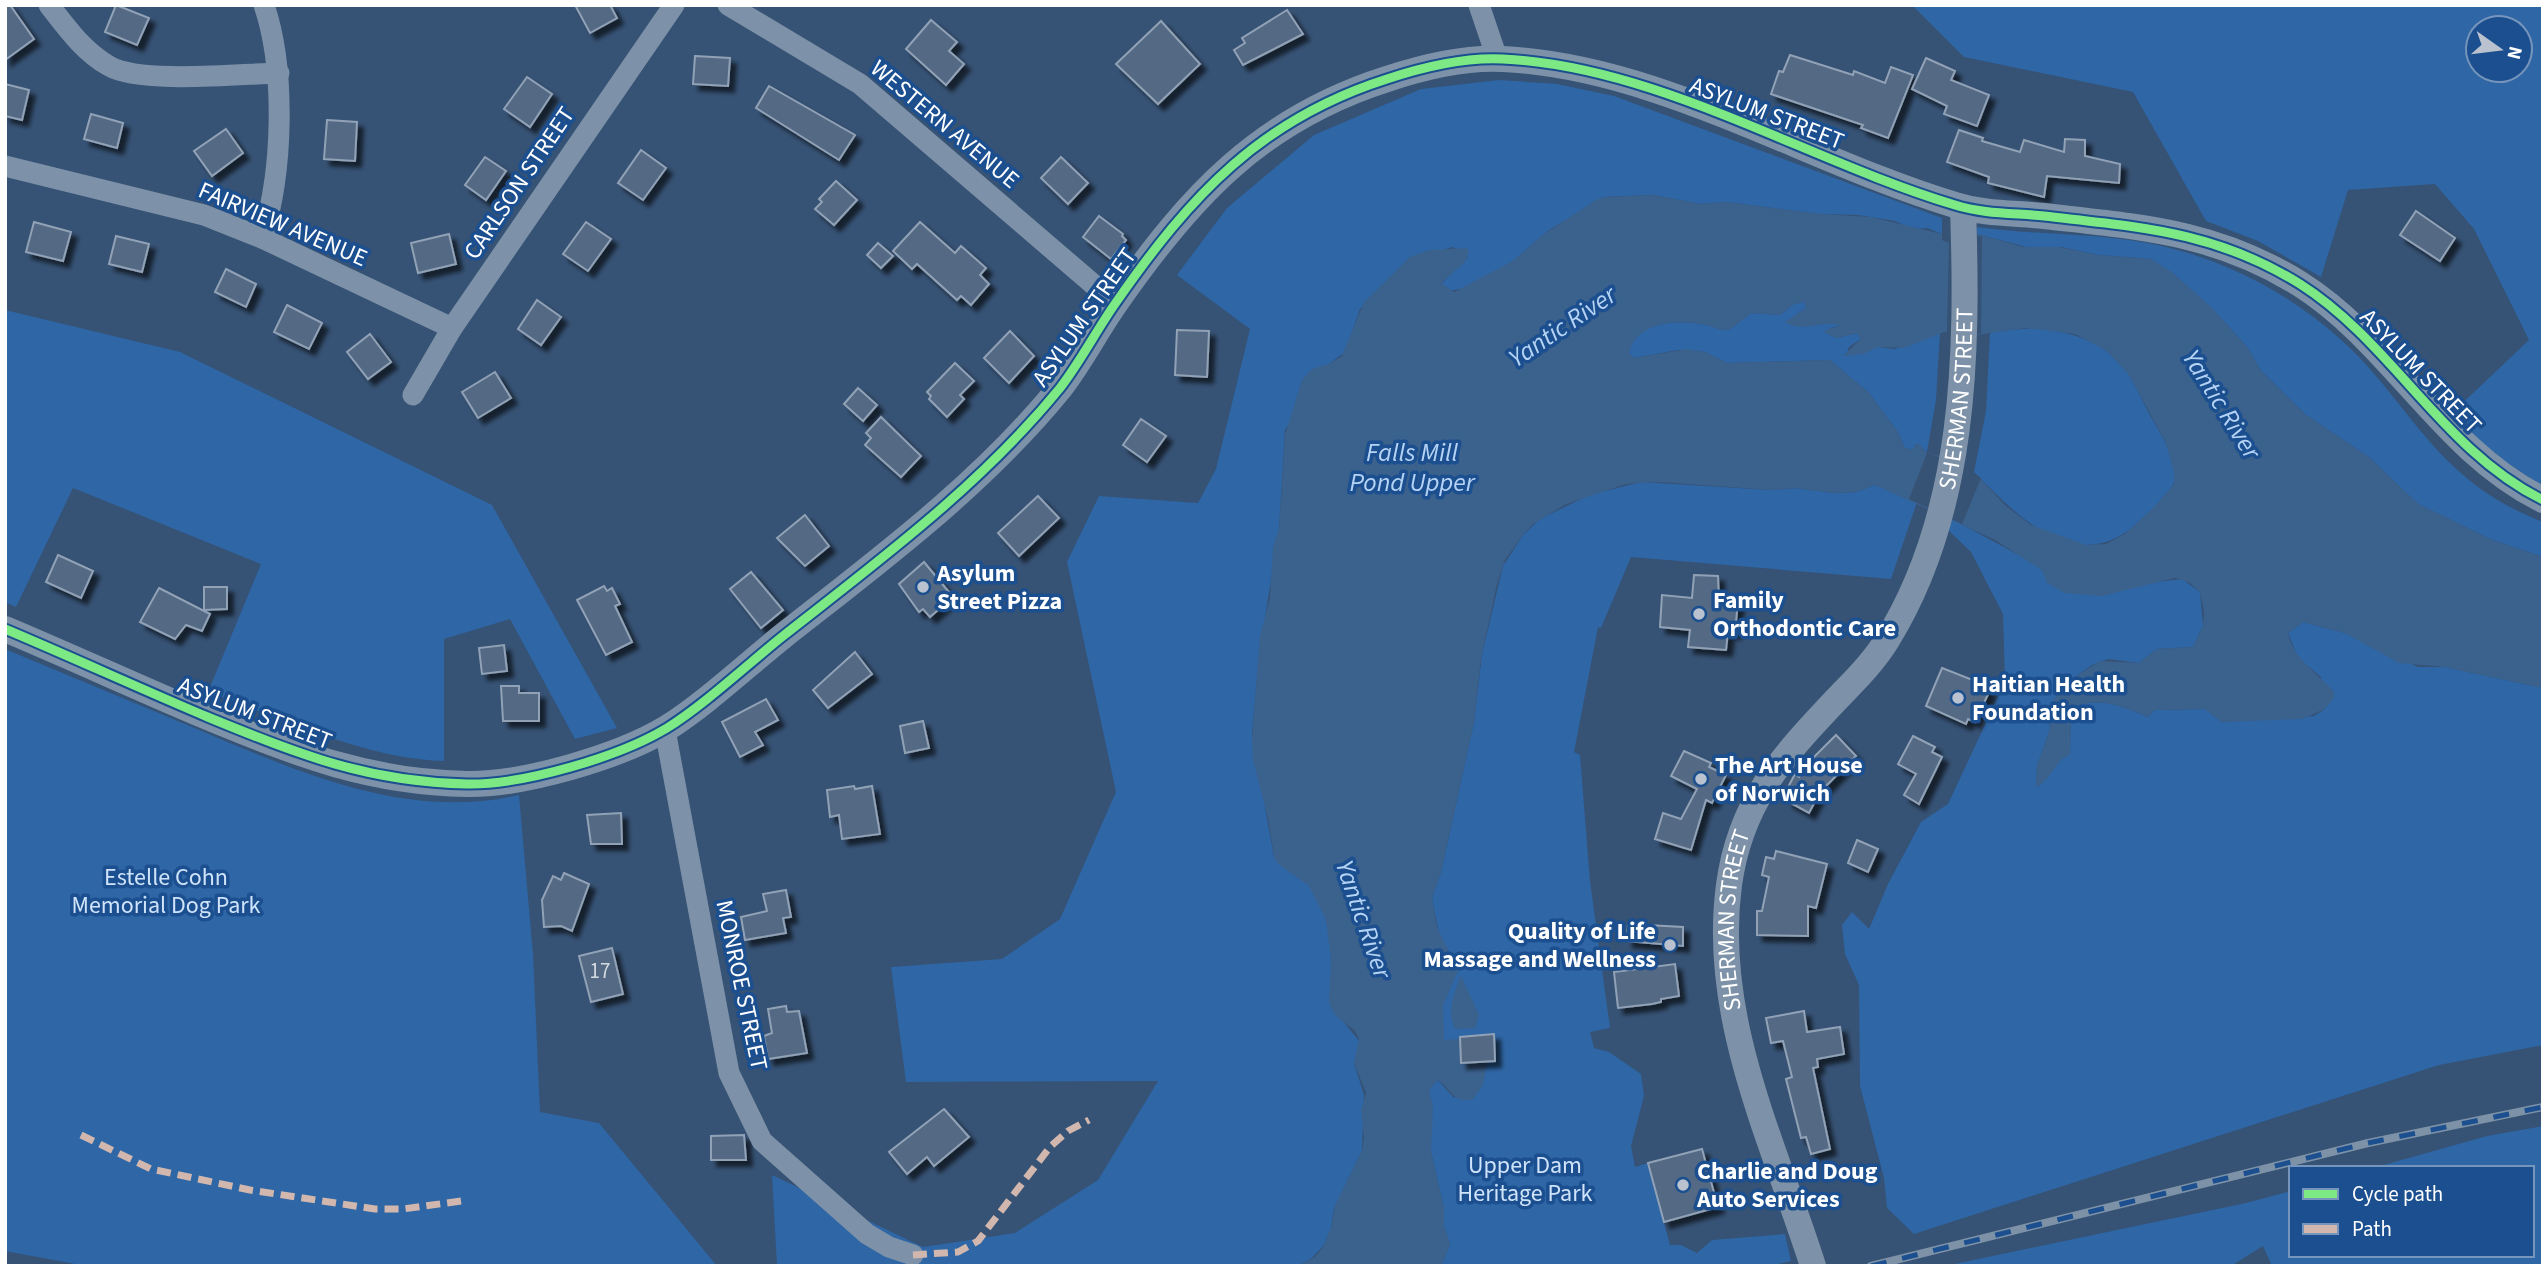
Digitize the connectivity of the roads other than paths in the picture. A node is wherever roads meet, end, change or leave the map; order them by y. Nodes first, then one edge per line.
1 (49, 5) edge
2 (264, 5) edge
3 (674, 5) edge
4 (728, 5) edge
5 (1479, 5) edge
6 (1497, 58) junction
7 (279, 73) junction
8 (5, 166) edge
9 (1964, 221) junction
10 (262, 238) junction
11 (1115, 303) junction
12 (452, 328) junction
13 (413, 395) dead end
14 (2543, 500) edge
15 (5, 629) edge
16 (665, 730) junction
17 (913, 1255) dead end
18 (1812, 1261) edge

1 - 7 street
2 - 7 street
3 - 12 street, CARLSON STREET
4 - 11 street, WESTERN AVENUE
5 - 6 street
6 - 9 street, ASYLUM STREET
6 - 11 street, ASYLUM STREET
7 - 10 street
8 - 10 street, FAIRVIEW AVENUE
9 - 14 street, ASYLUM STREET
9 - 18 street, SHERMAN STREET
10 - 12 street, FAIRVIEW AVENUE
11 - 16 street, ASYLUM STREET
12 - 13 street, CARLSON STREET
15 - 16 street, ASYLUM STREET
16 - 17 street, MONROE STREET

